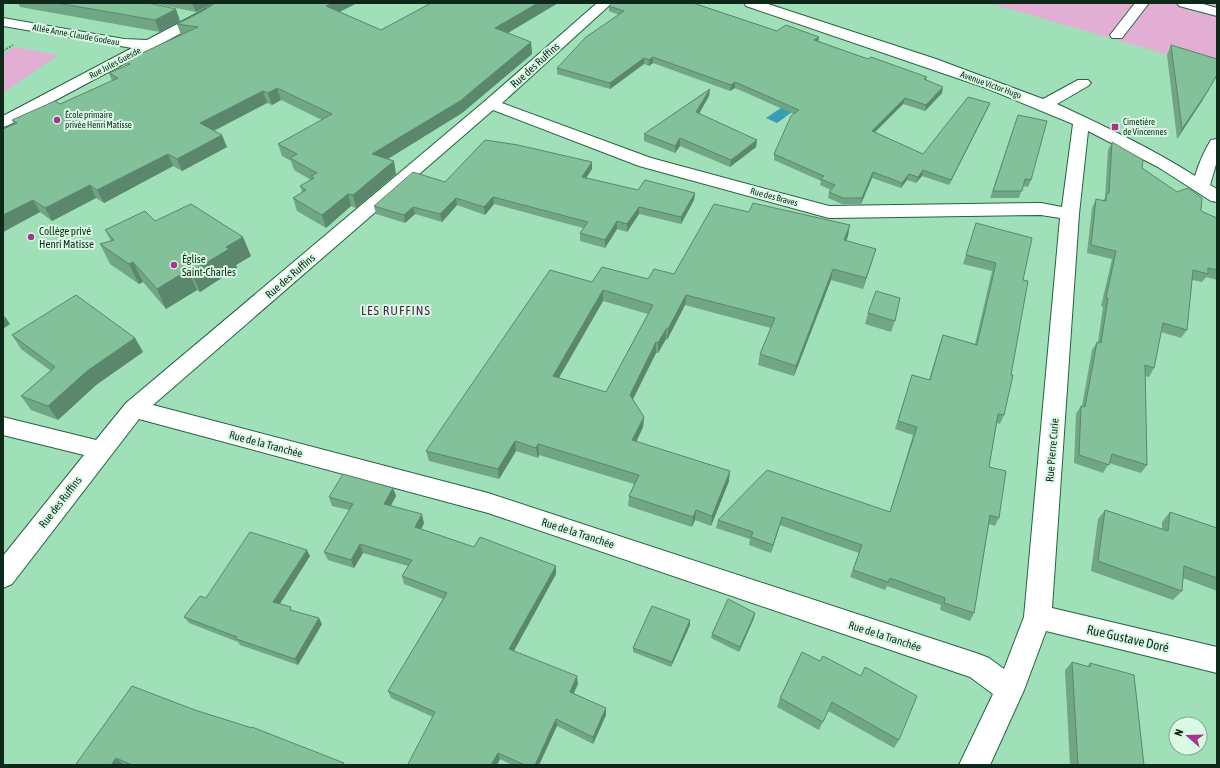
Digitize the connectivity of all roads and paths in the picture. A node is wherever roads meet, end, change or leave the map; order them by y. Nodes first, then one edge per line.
1 (227, 3) edge
2 (605, 3) edge
3 (751, 3) edge
4 (1142, 3) edge
5 (1184, 3) edge
6 (1217, 12) edge
7 (176, 14) dead end
8 (199, 19) junction
9 (3, 22) edge
10 (1117, 35) dead end
11 (150, 44) junction
12 (1083, 84) dead end
13 (491, 104) junction
14 (1044, 105) junction
15 (3, 122) edge
16 (1081, 122) junction
17 (1217, 144) edge
18 (1209, 186) edge
19 (1217, 197) edge
20 (1070, 214) junction
21 (134, 409) junction
22 (3, 426) edge
23 (100, 450) junction
24 (3, 576) edge
25 (1038, 617) junction
26 (1217, 660) edge
27 (1010, 690) junction
28 (974, 765) edge

1 - 8 street, Rue Jules Guesde
2 - 13 street, Rue des Ruffins
3 - 14 street, Avenue Victor Hugo
4 - 10 street
5 - 6 street
7 - 8 street
8 - 11 street, Rue Jules Guesde
9 - 11 street, Allée Anne-Claude Godeau
11 - 15 street, Rue Jules Guesde
12 - 14 street
13 - 20 street, Rue des Braves
13 - 21 street, Rue des Ruffins
14 - 16 street, Avenue Victor Hugo
16 - 18 street, Avenue Victor Hugo
16 - 20 street, Rue Pierre Curie
17 - 18 street
18 - 19 street, Avenue Victor Hugo
20 - 25 street, Rue Pierre Curie
21 - 23 street, Rue des Ruffins
21 - 27 street, Rue de la Tranchée
22 - 23 street
23 - 24 street, Rue des Ruffins
25 - 26 street, Rue Gustave Doré
25 - 27 street, Rue Pierre Curie
27 - 28 street, Rue Pierre Curie

